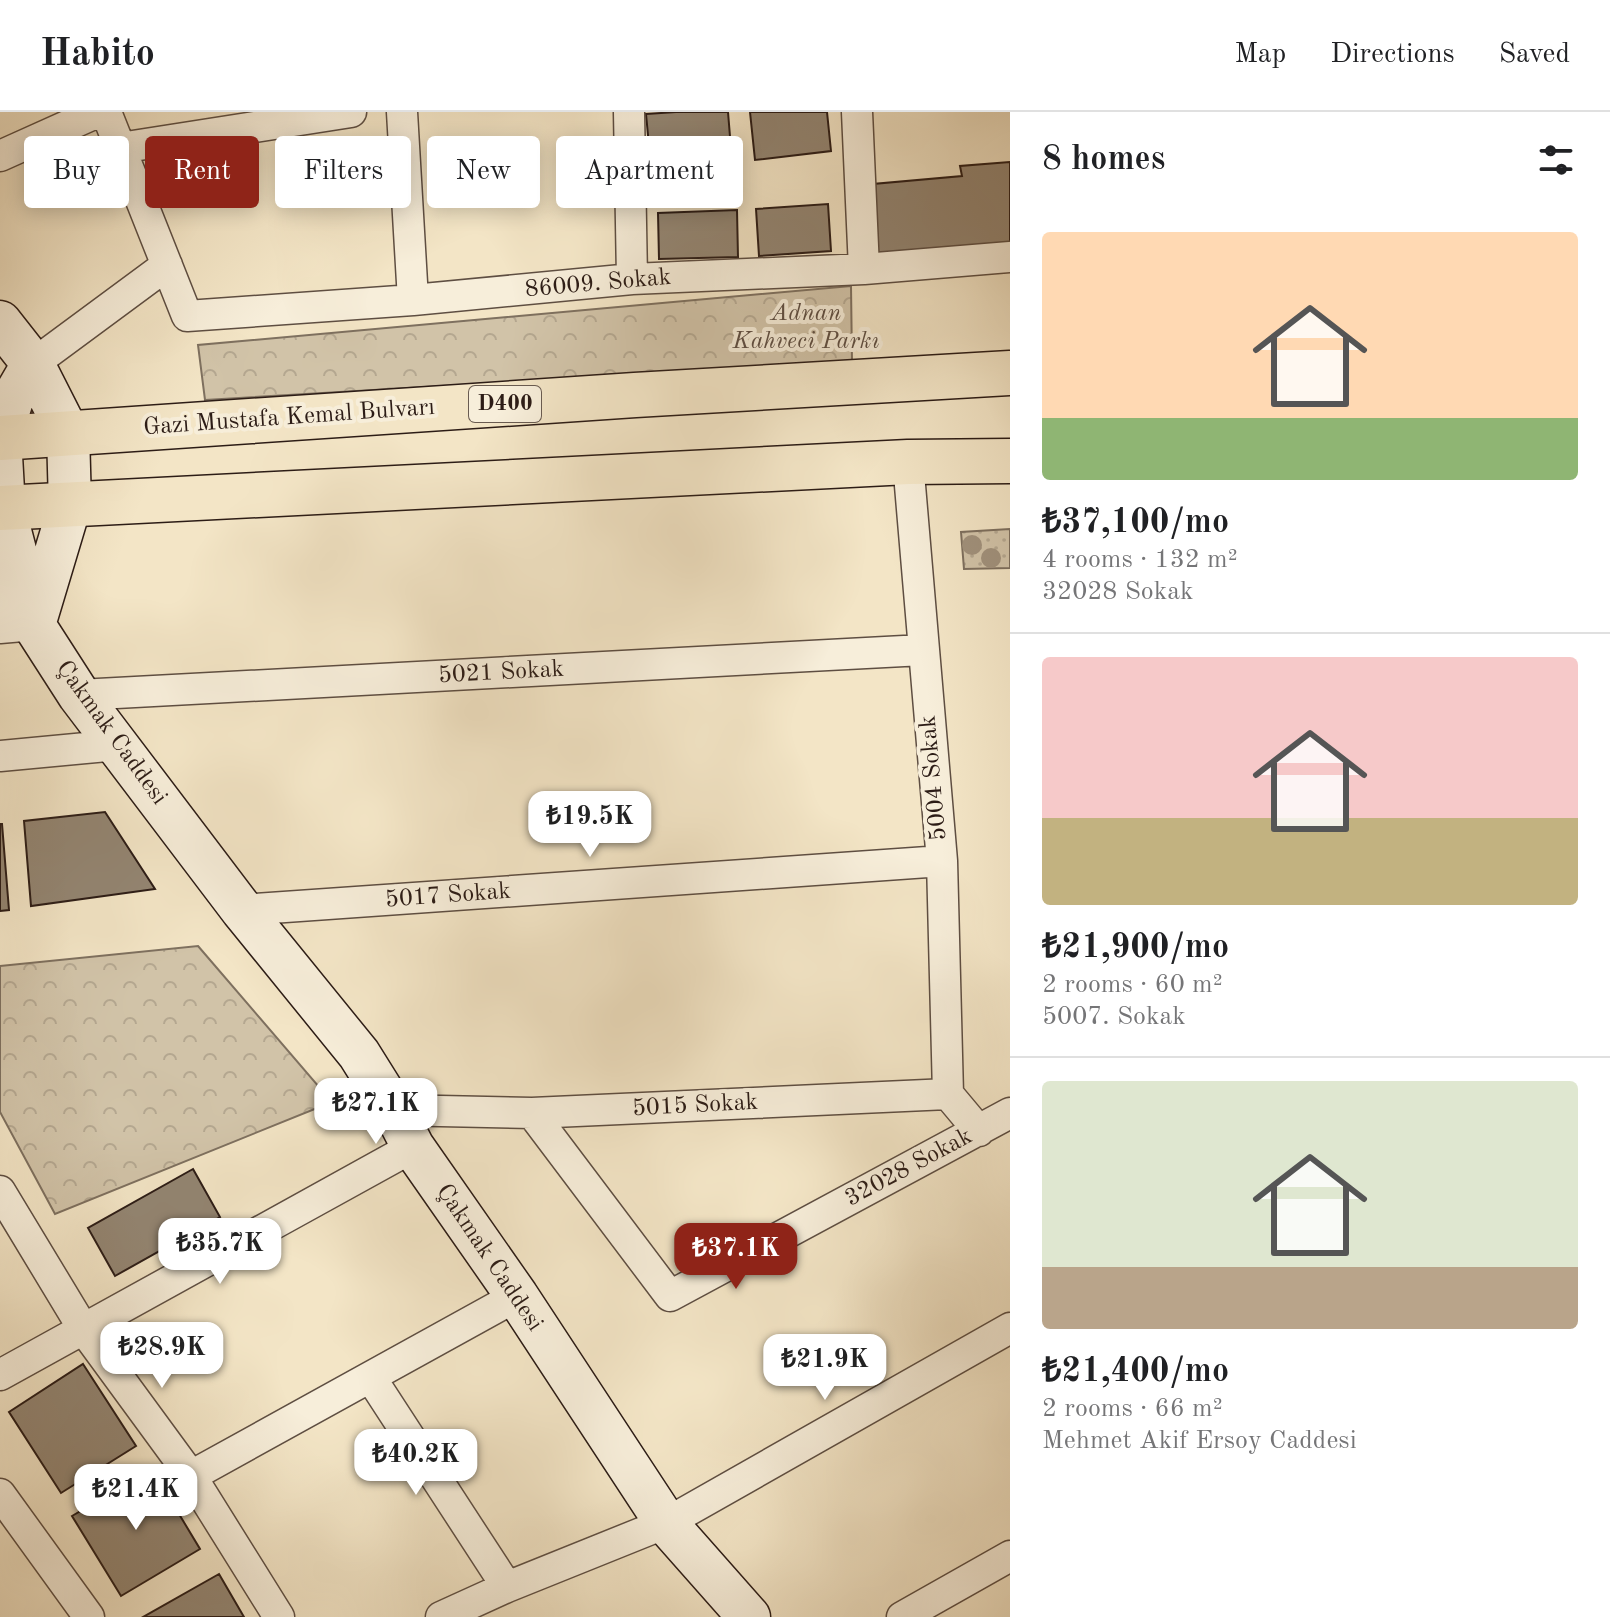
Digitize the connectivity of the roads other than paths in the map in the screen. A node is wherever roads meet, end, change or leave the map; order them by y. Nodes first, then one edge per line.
1 (98, 112) edge
2 (106, 112) edge
3 (348, 112) edge
4 (402, 112) edge
5 (629, 112) edge
6 (857, 112) edge
7 (115, 136) edge
8 (129, 147) edge
9 (0, 156) edge
10 (129, 170) edge
11 (1010, 257) edge
12 (167, 265) junction
13 (864, 269) junction
14 (632, 279) junction
15 (413, 300) junction
16 (0, 322) edge
17 (33, 364) junction
18 (1010, 373) edge
19 (68, 433) junction
20 (0, 438) edge
21 (1010, 461) edge
22 (908, 462) junction
23 (70, 505) junction
24 (2, 508) edge
25 (0, 585) edge
26 (17, 627) edge
27 (923, 650) junction
28 (79, 695) junction
29 (118, 745) junction
30 (0, 756) edge
31 (942, 861) junction
32 (242, 910) junction
33 (948, 1094) junction
34 (394, 1110) junction
35 (532, 1113) junction
36 (1010, 1113) edge
37 (979, 1131) junction
38 (413, 1147) junction
39 (0, 1191) edge
40 (517, 1296) junction
41 (1010, 1328) edge
42 (84, 1330) junction
43 (0, 1375) edge
44 (371, 1378) junction
45 (191, 1476) junction
46 (0, 1494) edge
47 (666, 1523) junction
48 (1010, 1556) edge
49 (507, 1587) junction
50 (89, 1617) edge
51 (279, 1617) edge
52 (441, 1617) edge
53 (749, 1617) edge
54 (902, 1617) edge

1 - 9 street
2 - 7 street
3 - 8 street
4 - 15 street
5 - 14 street
6 - 13 street
10 - 12 street
11 - 13 street, 86009. Sokak
12 - 15 street, 86009. Sokak
12 - 17 street
13 - 14 street, 86009. Sokak
14 - 15 street, 86009. Sokak
16 - 17 street
17 - 19 street
17 - 20 street
18 - 19 highway, Gazi Mustafa Kemal Bulvarı / D400
19 - 20 highway, Gazi Mustafa Kemal Bulvarı / D400
19 - 23 street
20 - 24 street
21 - 22 highway
22 - 23 highway
22 - 27 street, 5004 Sokak
23 - 24 highway
23 - 26 street
24 - 26 street
25 - 26 street
26 - 28 street, Çakmak Caddesi
27 - 28 street, 5021 Sokak
27 - 31 street, 5004 Sokak
28 - 29 street, Çakmak Caddesi
29 - 30 street
29 - 32 street, Çakmak Caddesi
31 - 32 street, 5017 Sokak
31 - 33 street, 5004 Sokak
32 - 34 street, Çakmak Caddesi
33 - 35 street, 5015 Sokak
33 - 37 street
34 - 35 street, 5015 Sokak
34 - 38 street, Çakmak Caddesi
35 - 37 street, 32028 Sokak
36 - 37 street, 32028 Sokak
38 - 40 street, Çakmak Caddesi
38 - 42 street
39 - 42 street
40 - 44 street
40 - 47 street, Çakmak Caddesi
41 - 47 street
42 - 43 street
42 - 45 street
44 - 45 street
44 - 49 street
45 - 51 street
46 - 50 street
47 - 49 street
47 - 53 street, Çakmak Caddesi
48 - 54 street
49 - 52 street

